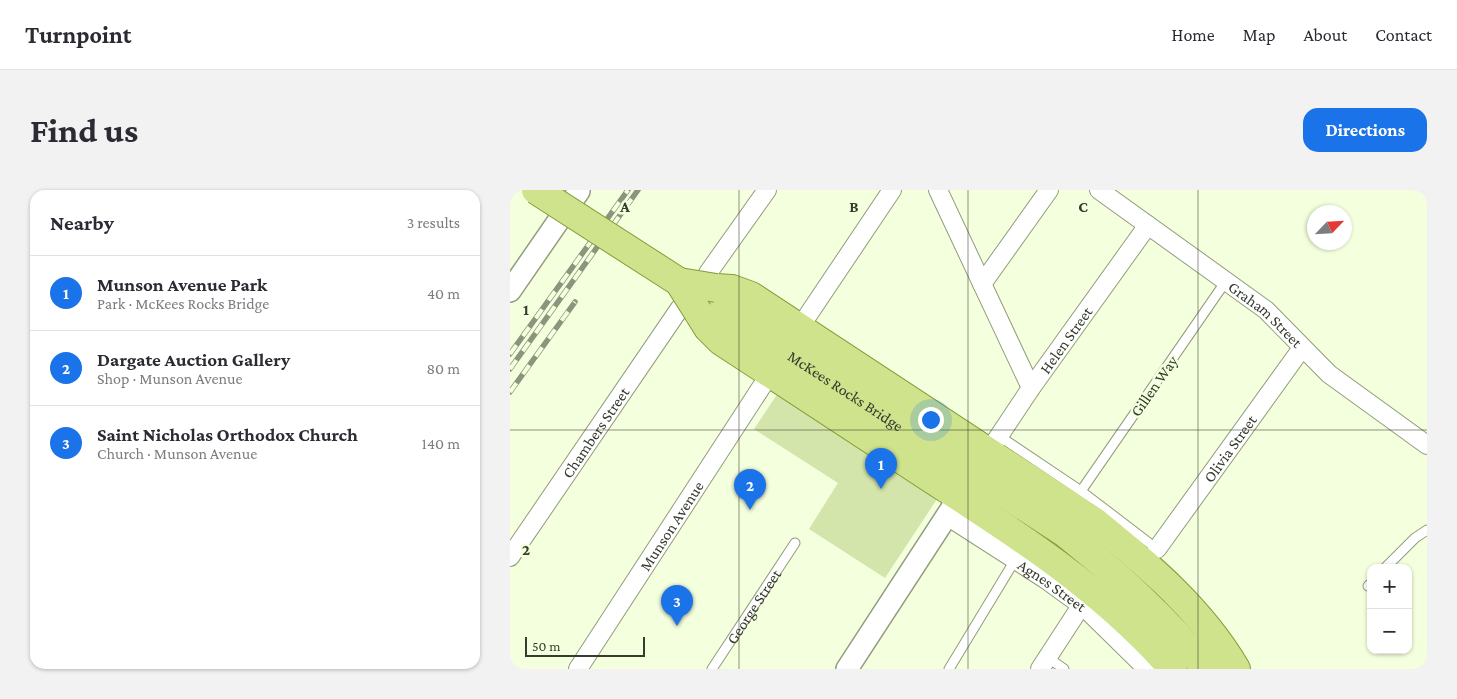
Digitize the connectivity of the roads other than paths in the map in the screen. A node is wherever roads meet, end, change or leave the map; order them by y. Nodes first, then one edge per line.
1 (536, 190) edge
2 (579, 190) edge
3 (766, 190) edge
4 (892, 190) edge
5 (938, 190) edge
6 (1049, 190) edge
7 (1099, 190) edge
8 (1148, 225) junction
9 (1226, 281) junction
10 (982, 284) junction
11 (510, 291) edge
12 (694, 292) junction
13 (806, 318) dead end
14 (1302, 348) junction
15 (764, 383) dead end
16 (1031, 388) junction
17 (1427, 445) edge
18 (992, 448) junction
19 (1081, 492) junction
20 (957, 501) junction
21 (1427, 530) edge
22 (794, 543) dead end
23 (1157, 549) joint
24 (510, 557) edge
25 (1015, 560) junction
26 (1389, 564) edge
27 (1081, 606) junction
28 (1044, 663) edge
29 (580, 668) edge
30 (712, 669) edge
31 (847, 669) edge
32 (949, 669) edge
33 (1064, 669) edge
34 (1147, 669) edge
35 (1173, 669) edge
36 (1206, 669) edge
37 (1236, 669) edge

1 - 12 main road, McKees Rocks Bridge, bridge
2 - 11 street
3 - 12 street, Chambers Street
4 - 13 street
5 - 10 street
6 - 10 street
7 - 8 street, Graham Street
8 - 9 street, Graham Street
8 - 16 street, Helen Street
9 - 14 street, Graham Street
9 - 19 lane, Gillen Way
10 - 16 street
12 - 18 main road
12 - 20 main road
12 - 24 street, Chambers Street
12 - 36 main road, McKees Rocks Bridge
14 - 17 street, Graham Street
14 - 23 street, Olivia Street
15 - 29 street, Munson Avenue
16 - 18 street, Helen Street
18 - 19 lane
18 - 37 main road
19 - 23 lane
20 - 25 street, Agnes Street
20 - 31 street
20 - 35 main road
21 - 26 lane
22 - 30 lane, George Street
25 - 27 street, Agnes Street
25 - 32 lane
27 - 28 street
27 - 34 street, Agnes Street
28 - 33 lane

